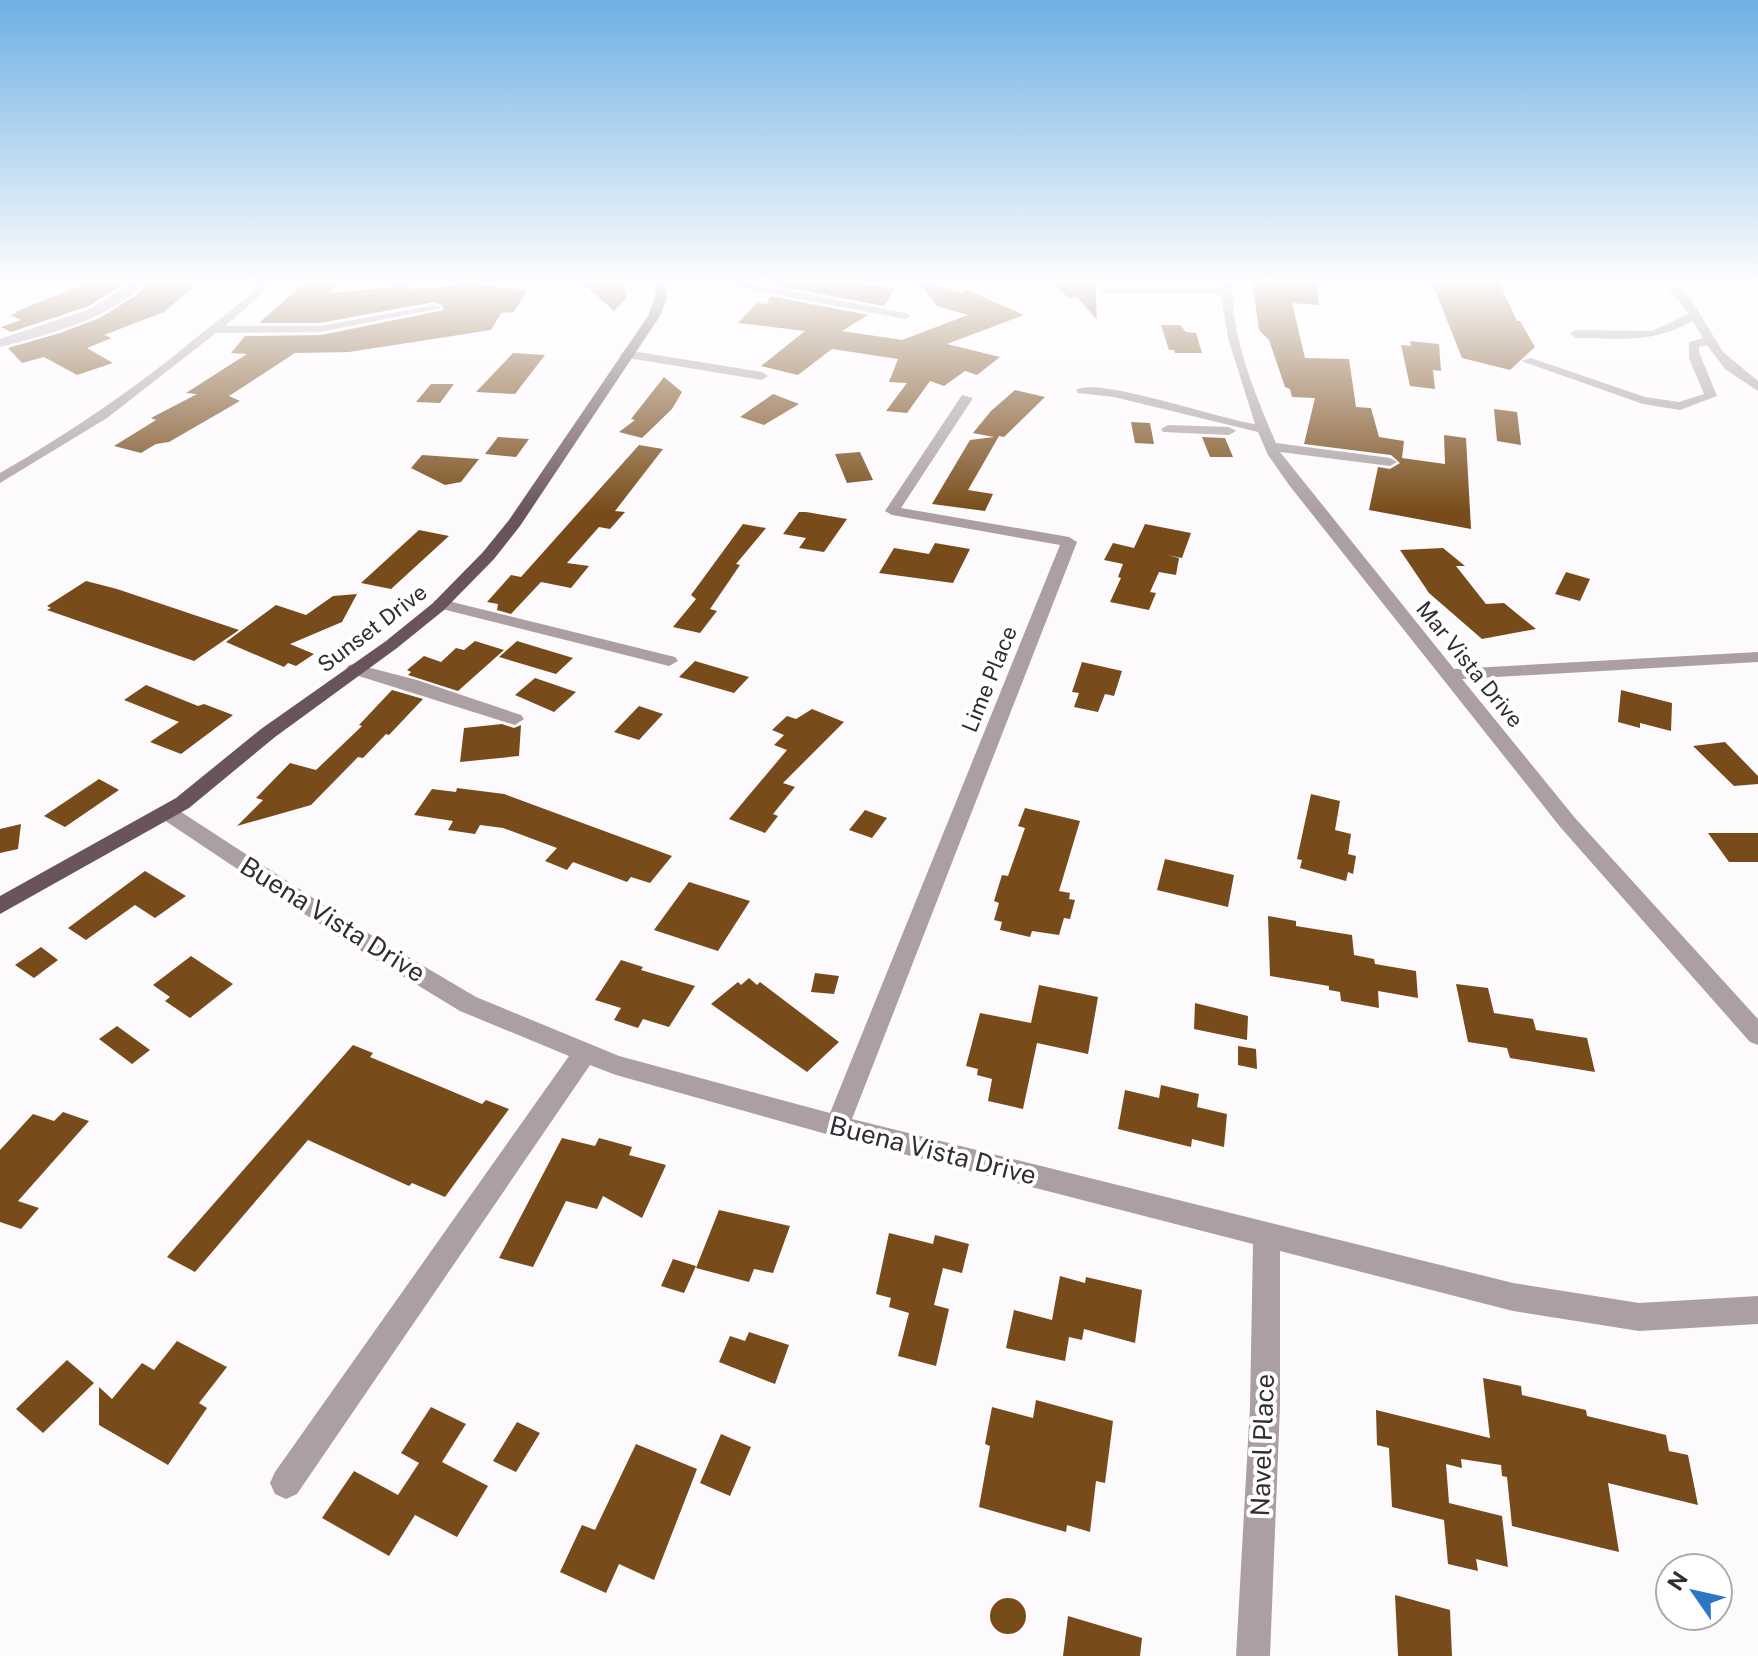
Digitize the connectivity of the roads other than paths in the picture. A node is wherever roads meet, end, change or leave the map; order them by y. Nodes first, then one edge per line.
1 (181, 357) edge
2 (624, 357) edge
3 (646, 357) edge
4 (1239, 357) edge
5 (1692, 357) edge
6 (1723, 357) edge
7 (1527, 361) dead end
8 (762, 376) dead end
9 (1758, 387) edge
10 (1082, 390) dead end
11 (967, 398) dead end
12 (1168, 429) dead end
13 (1262, 434) junction
14 (1390, 462) dead end
15 (0, 479) edge
16 (440, 604) junction
17 (1758, 657) edge
18 (669, 661) dead end
19 (355, 669) junction
20 (1447, 675) junction
21 (515, 719) dead end
22 (168, 813) junction
23 (0, 906) edge
24 (1758, 1035) edge
25 (585, 1052) junction
26 (837, 1126) junction
27 (1267, 1235) junction
28 (1758, 1310) edge
29 (286, 1483) dead end
30 (1253, 1656) edge

1 - 15 street
2 - 16 main road, Sunset Drive
3 - 8 street
4 - 13 street, Mar Vista Drive
5 - 7 street
6 - 9 street
10 - 13 street
11 - 26 street, Lime Place
12 - 13 street
13 - 14 street
13 - 20 street, Mar Vista Drive
16 - 18 street
16 - 19 main road, Sunset Drive
17 - 20 street
19 - 21 street
19 - 22 main road, Sunset Drive
20 - 24 street, Mar Vista Drive
22 - 23 main road, Sunset Drive
22 - 25 street, Buena Vista Drive
25 - 26 street, Buena Vista Drive
25 - 29 street
26 - 27 street, Buena Vista Drive
27 - 28 street, Buena Vista Drive
27 - 30 street, Navel Place

